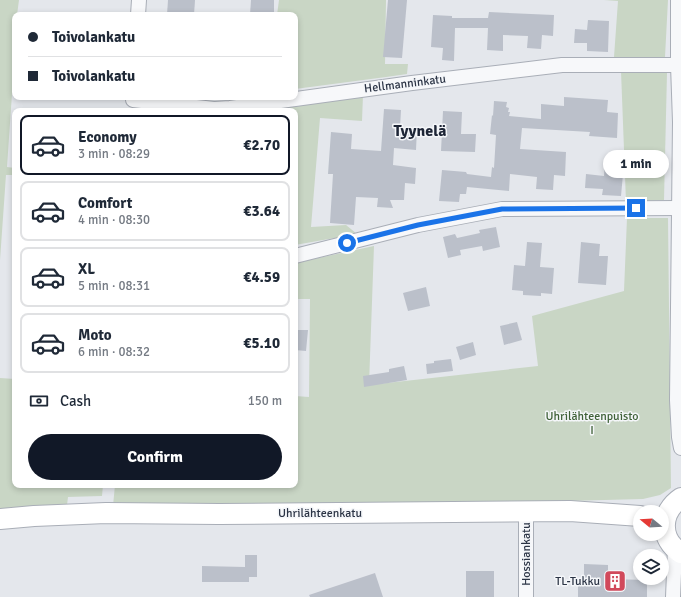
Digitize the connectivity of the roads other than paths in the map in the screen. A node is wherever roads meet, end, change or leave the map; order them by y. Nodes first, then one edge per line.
1 (139, 0) edge
2 (678, 0) edge
3 (138, 12) edge
4 (678, 65) junction
5 (298, 99) edge
6 (289, 100) edge
7 (133, 103) edge
8 (200, 108) edge
9 (226, 108) edge
10 (680, 122) edge
11 (679, 208) junction
12 (298, 255) edge
13 (681, 448) edge
14 (681, 498) edge
15 (669, 508) edge
16 (526, 511) junction
17 (633, 516) edge
18 (0, 519) edge
19 (669, 541) edge
20 (678, 551) edge
21 (526, 597) edge
22 (673, 597) edge

1 - 3 street
2 - 4 street
4 - 5 street, Hellmanninkatu
4 - 10 street
6 - 9 street, Hellmanninkatu
7 - 8 street, Hellmanninkatu
10 - 11 street
11 - 12 street
11 - 13 street
14 - 15 street
16 - 17 street, Uhrilähteenkatu
16 - 18 street, Uhrilähteenkatu
16 - 21 street, Hossiankatu
19 - 20 street
20 - 22 street

